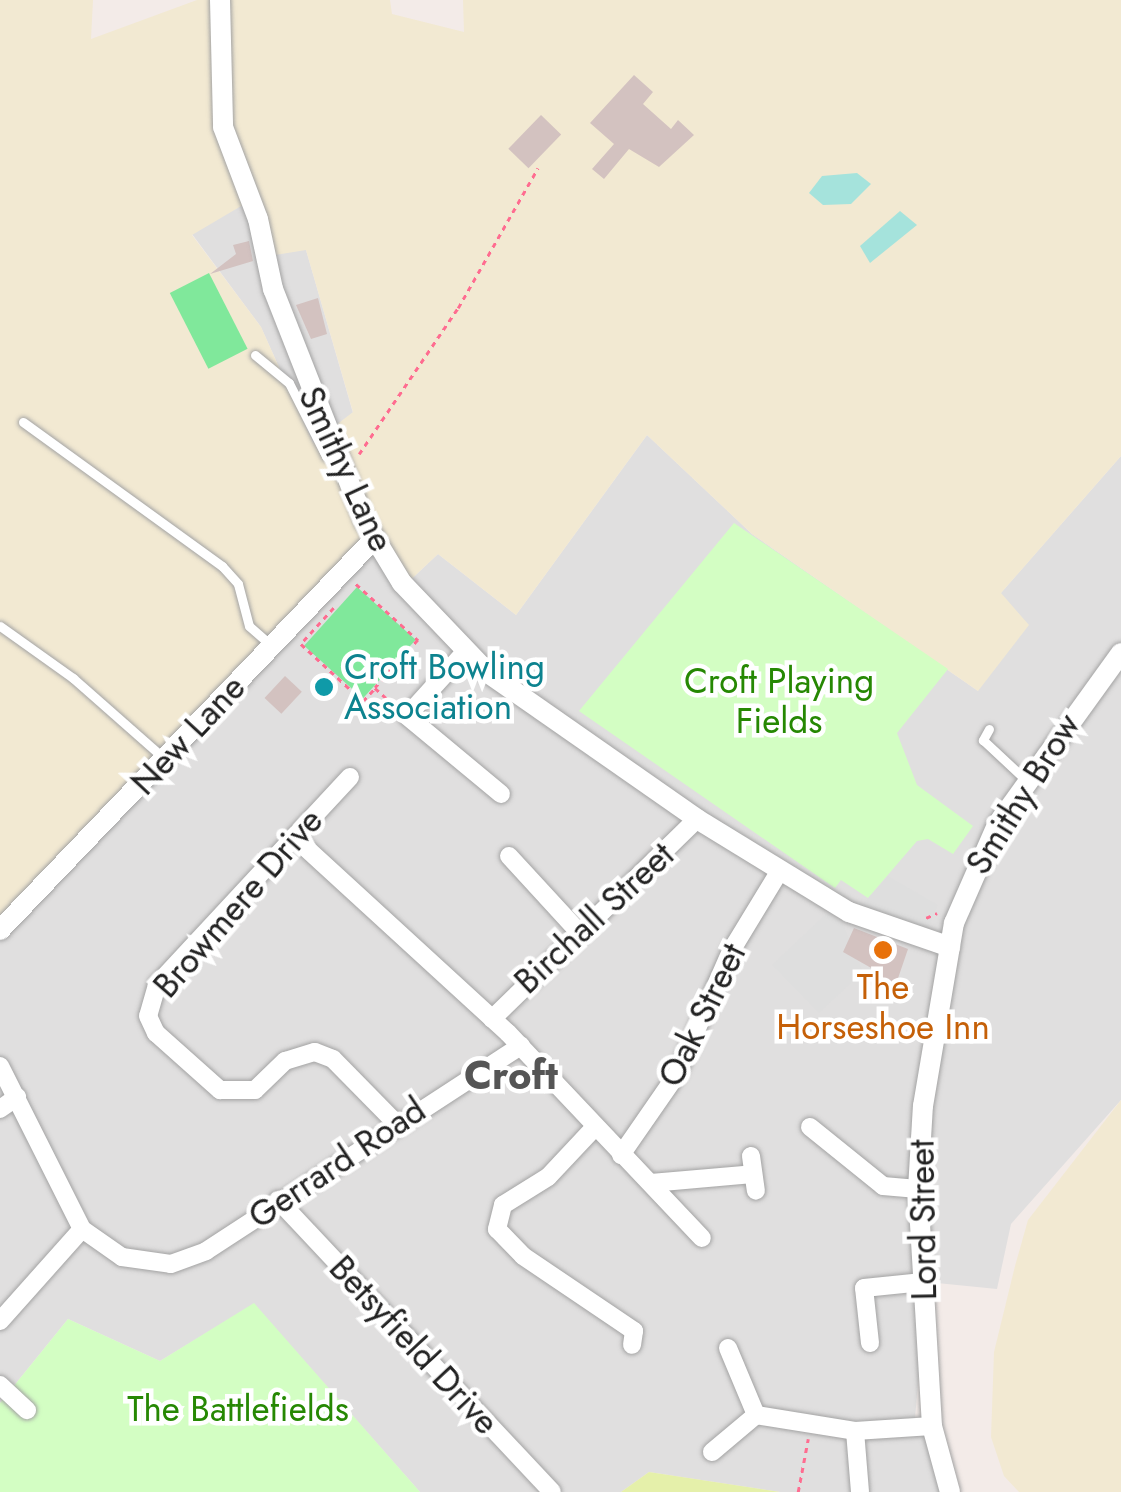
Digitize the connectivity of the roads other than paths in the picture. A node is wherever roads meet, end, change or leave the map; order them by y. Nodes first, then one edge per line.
1 (220, 0) edge
2 (256, 355) dead end
3 (22, 422) dead end
4 (343, 466) junction
5 (374, 540) junction
6 (0, 626) edge
7 (271, 645) junction
8 (465, 652) junction
9 (1121, 653) edge
10 (989, 729) dead end
11 (165, 759) junction
12 (350, 776) dead end
13 (1027, 781) junction
14 (501, 794) dead end
15 (697, 819) junction
16 (294, 837) junction
17 (509, 856) dead end
18 (779, 872) junction
19 (0, 930) edge
20 (580, 932) junction
21 (950, 947) junction
22 (492, 1019) junction
23 (520, 1046) junction
24 (0, 1066) edge
25 (16, 1097) junction
26 (0, 1109) edge
27 (395, 1122) junction
28 (810, 1127) dead end
29 (594, 1128) junction
30 (621, 1155) junction
31 (753, 1173) dead end
32 (651, 1184) junction
33 (918, 1189) junction
34 (278, 1200) junction
35 (82, 1228) junction
36 (702, 1238) dead end
37 (924, 1282) junction
38 (0, 1320) edge
39 (870, 1343) dead end
40 (632, 1345) dead end
41 (728, 1348) dead end
42 (0, 1385) edge
43 (27, 1410) dead end
44 (756, 1415) junction
45 (932, 1426) junction
46 (856, 1430) junction
47 (712, 1452) dead end
48 (554, 1487) edge
49 (860, 1492) edge
50 (950, 1492) edge

1 - 4 street, Smithy Lane
2 - 4 lane
3 - 7 lane
4 - 5 street, Smithy Lane
5 - 7 street, New Lane
5 - 8 street, Smithy Lane
6 - 11 lane
7 - 11 street, New Lane
8 - 14 street
8 - 15 street, Smithy Lane
9 - 13 street, Smithy Brow
10 - 13 lane
11 - 19 street, New Lane
12 - 16 street, Browmere Drive
13 - 21 street, Smithy Brow
15 - 18 street, Smithy Lane
15 - 20 street, Birchall Street
16 - 22 street
16 - 27 street, Browmere Drive
17 - 20 street
18 - 21 street, Smithy Lane
18 - 30 street, Oak Street
20 - 22 street, Birchall Street
21 - 33 street, Lord Street
22 - 23 street
23 - 27 street, Gerrard Road
23 - 29 street
24 - 25 street
25 - 26 street
25 - 35 street
27 - 34 street, Gerrard Road
28 - 33 street
29 - 30 street
29 - 40 street
30 - 32 street
31 - 32 street
32 - 36 street
33 - 37 street, Lord Street
34 - 35 street, Gerrard Road
34 - 48 street, Betsyfield Drive
35 - 38 street
37 - 39 street
37 - 45 street, Lord Street
41 - 44 street
42 - 43 street
44 - 46 street
44 - 47 street
45 - 46 street
45 - 50 street, Lord Street
46 - 49 street

